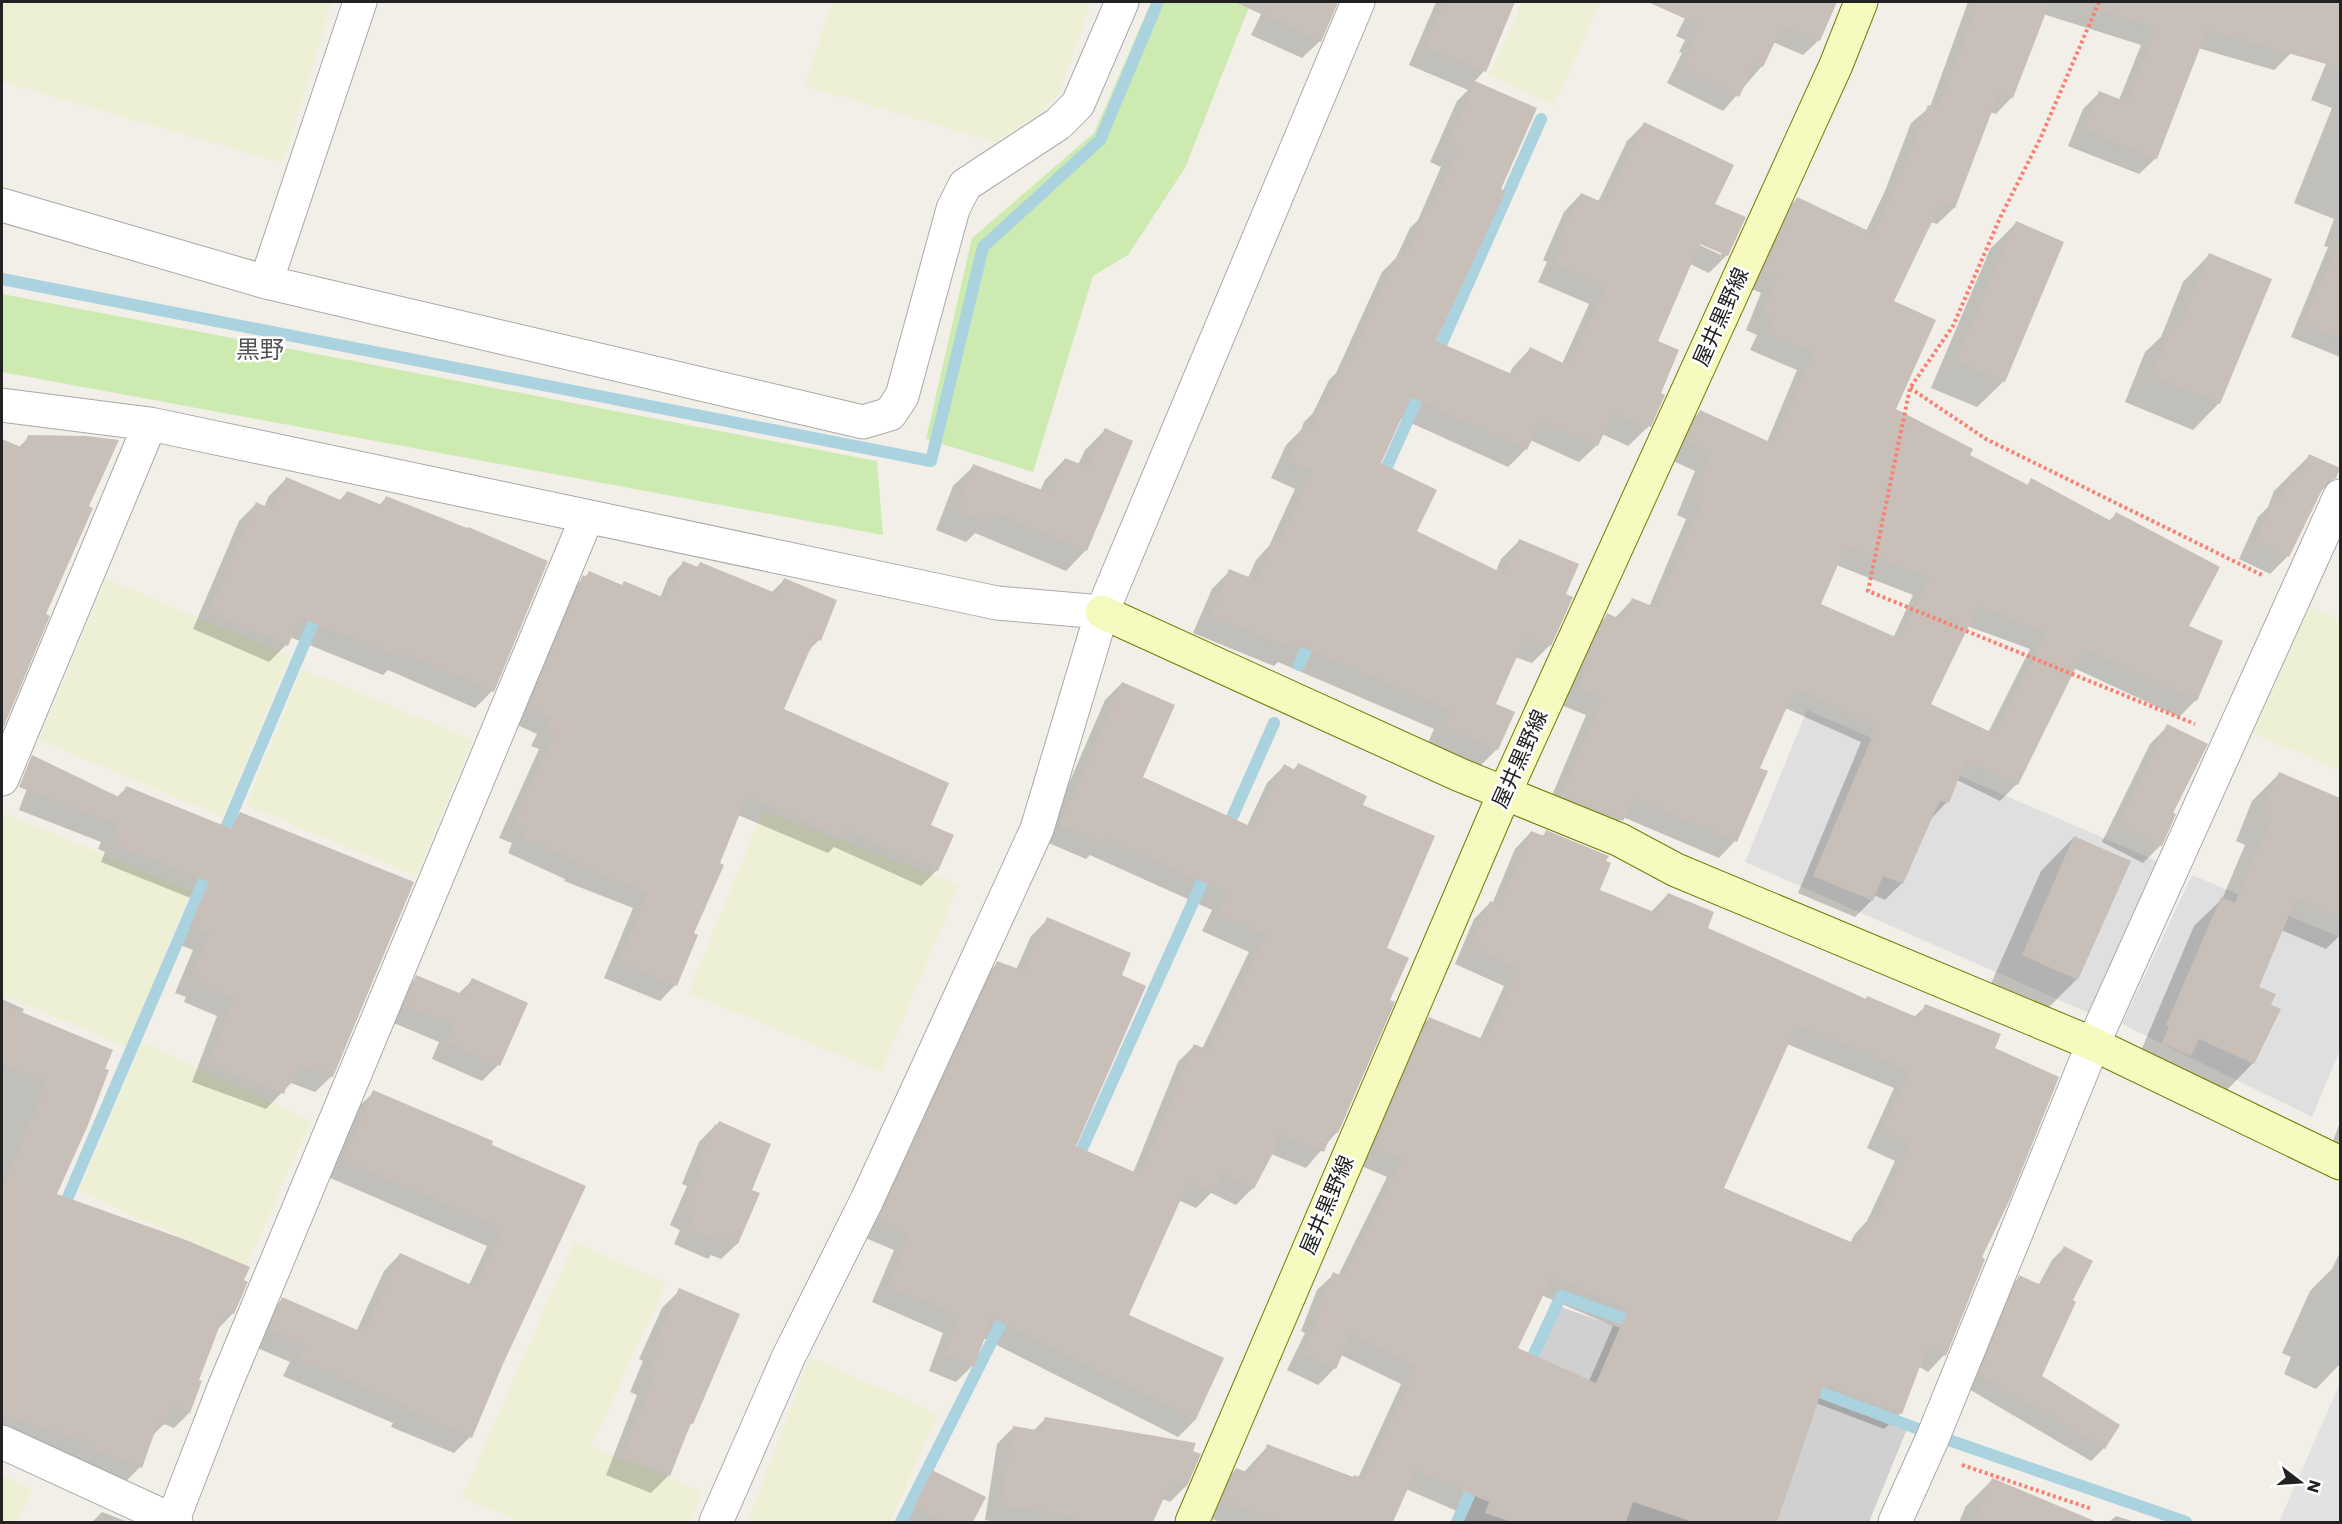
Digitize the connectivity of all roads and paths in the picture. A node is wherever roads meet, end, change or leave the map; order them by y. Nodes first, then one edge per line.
1 (360, 2) edge
2 (1122, 2) edge
3 (1358, 2) edge
4 (1861, 2) edge
5 (2099, 2) edge
6 (2, 205) edge
7 (266, 282) junction
8 (1910, 388) junction
9 (2, 405) edge
10 (150, 424) junction
11 (2340, 496) edge
12 (587, 517) junction
13 (2298, 593) junction
14 (1102, 612) junction
15 (2232, 739) junction
16 (2, 779) edge
17 (1505, 792) junction
18 (2093, 1044) junction
19 (2340, 1164) edge
20 (2, 1442) edge
21 (1926, 1453) junction
22 (2092, 1509) dead end
23 (174, 1522) edge
24 (716, 1522) edge
25 (1192, 1522) edge
26 (1895, 1522) edge

1 - 7 street
2 - 7 street
3 - 14 street
4 - 17 main road, 屋井黒野線
5 - 8 path
6 - 7 street
8 - 13 path
8 - 15 path
9 - 10 street
10 - 12 street
10 - 16 street
11 - 13 street
12 - 14 street
12 - 23 street
13 - 15 street
14 - 17 main road
14 - 24 street
15 - 18 street
17 - 18 main road
17 - 25 main road, 屋井黒野線
18 - 19 main road
18 - 21 street
20 - 23 street
21 - 22 path
21 - 26 street

